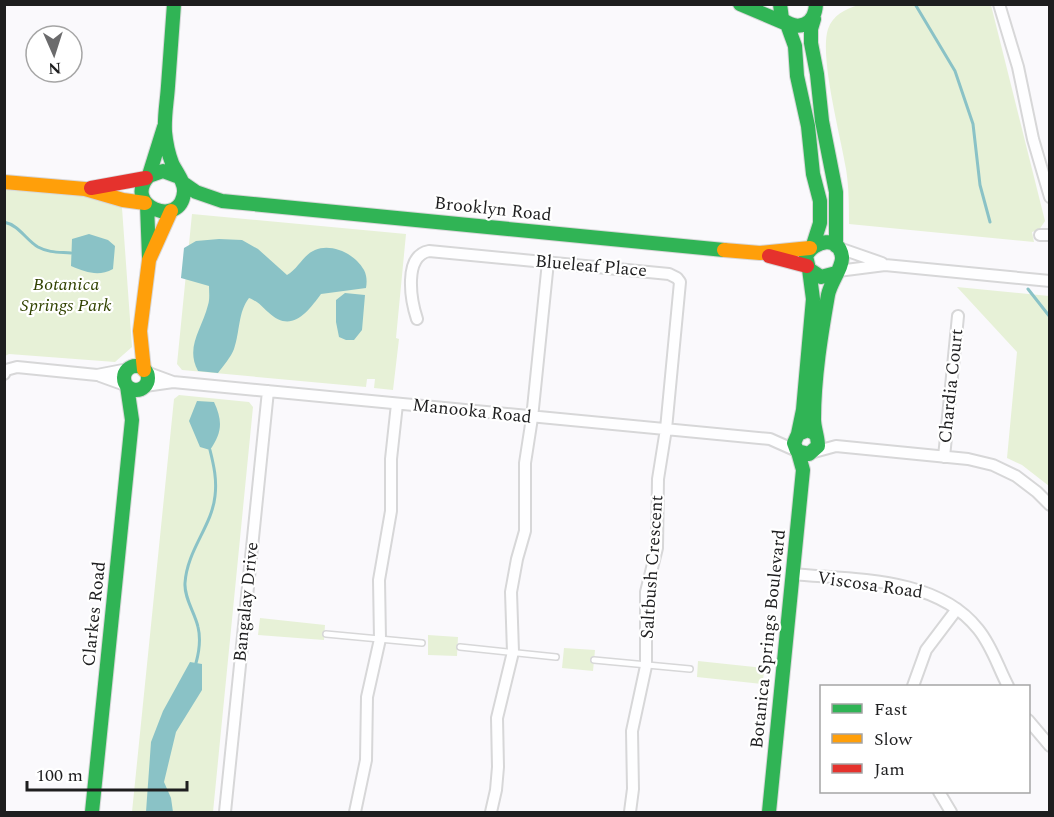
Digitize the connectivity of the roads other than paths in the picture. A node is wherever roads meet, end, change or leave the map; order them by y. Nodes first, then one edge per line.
1 (740, 4) edge
2 (780, 4) edge
3 (829, 4) edge
4 (999, 4) edge
5 (175, 5) edge
6 (815, 12) edge
7 (787, 24) junction
8 (165, 124) junction
9 (148, 176) junction
10 (181, 180) junction
11 (4, 182) edge
12 (85, 189) junction
13 (1050, 197) edge
14 (222, 201) junction
15 (146, 204) junction
16 (173, 210) junction
17 (812, 246) junction
18 (837, 247) junction
19 (760, 253) junction
20 (149, 260) junction
21 (548, 262) junction
22 (885, 265) junction
23 (808, 268) junction
24 (837, 272) junction
25 (1050, 280) edge
26 (958, 316) dead end
27 (417, 319) dead end
28 (140, 331) junction
29 (129, 369) junction
30 (4, 374) edge
31 (97, 375) junction
32 (145, 379) junction
33 (126, 386) junction
34 (268, 391) junction
35 (398, 404) junction
36 (532, 418) junction
37 (132, 420) junction
38 (666, 429) junction
39 (797, 435) junction
40 (816, 435) junction
41 (770, 439) junction
42 (836, 446) junction
43 (806, 452) junction
44 (944, 457) junction
45 (1050, 505) edge
46 (792, 574) junction
47 (957, 609) junction
48 (326, 634) dead end
49 (380, 639) junction
50 (422, 643) dead end
51 (460, 647) dead end
52 (513, 652) junction
53 (556, 657) dead end
54 (594, 660) dead end
55 (646, 666) junction
56 (690, 669) dead end
57 (915, 685) edge
58 (1007, 685) edge
59 (1030, 721) edge
60 (1050, 746) edge
61 (940, 793) edge
62 (92, 813) edge
63 (225, 813) edge
64 (355, 813) edge
65 (491, 813) edge
66 (630, 813) edge
67 (769, 813) edge
68 (951, 813) edge

1 - 7 street
2 - 7 street
3 - 6 street
4 - 13 street
5 - 8 street
6 - 7 street
6 - 18 street
7 - 17 street
8 - 9 street
8 - 10 street
9 - 10 street
9 - 12 street
9 - 15 street
10 - 14 street, Brooklyn Road
10 - 16 street
11 - 12 street
12 - 15 street
14 - 16 street, Brooklyn Road
14 - 19 street, Brooklyn Road
15 - 16 street
15 - 20 street, Clarkes Road
16 - 20 street, Clarkes Road
17 - 18 street
17 - 19 street, Brooklyn Road
17 - 23 street
18 - 22 street
18 - 24 street
19 - 23 street, Brooklyn Road
20 - 28 street, Clarkes Road
21 - 27 street, Blueleaf Place
21 - 36 street
21 - 38 street, Blueleaf Place
22 - 24 street
22 - 25 street
23 - 24 street
23 - 39 street
24 - 40 street
26 - 44 street, Chardia Court
28 - 29 street, Clarkes Road
28 - 32 street, Clarkes Road
29 - 31 street
29 - 32 street
29 - 33 street
30 - 31 street
31 - 33 street
32 - 33 street
32 - 34 street, Manooka Road
32 - 37 street, Clarkes Road
33 - 37 street, Clarkes Road
34 - 35 street, Manooka Road
34 - 63 street, Bangalay Drive
35 - 36 street, Manooka Road
35 - 49 street
36 - 38 street, Manooka Road
36 - 52 street
37 - 62 street, Clarkes Road
38 - 41 street, Manooka Road
38 - 55 street, Saltbush Crescent
39 - 40 street
39 - 41 street, Manooka Road
39 - 43 street
40 - 42 street
40 - 43 street
41 - 43 street, Manooka Road
42 - 43 street
42 - 44 street
43 - 46 street, Botanica Springs Boulevard
44 - 45 street
46 - 47 street, Viscosa Road
46 - 67 street, Botanica Springs Boulevard
47 - 57 street
47 - 58 street, Viscosa Road
48 - 49 lane
49 - 50 lane
49 - 64 street
51 - 52 lane
52 - 53 lane
52 - 65 street
54 - 55 lane
55 - 56 lane
55 - 66 street, Saltbush Crescent
59 - 60 street
61 - 68 street

